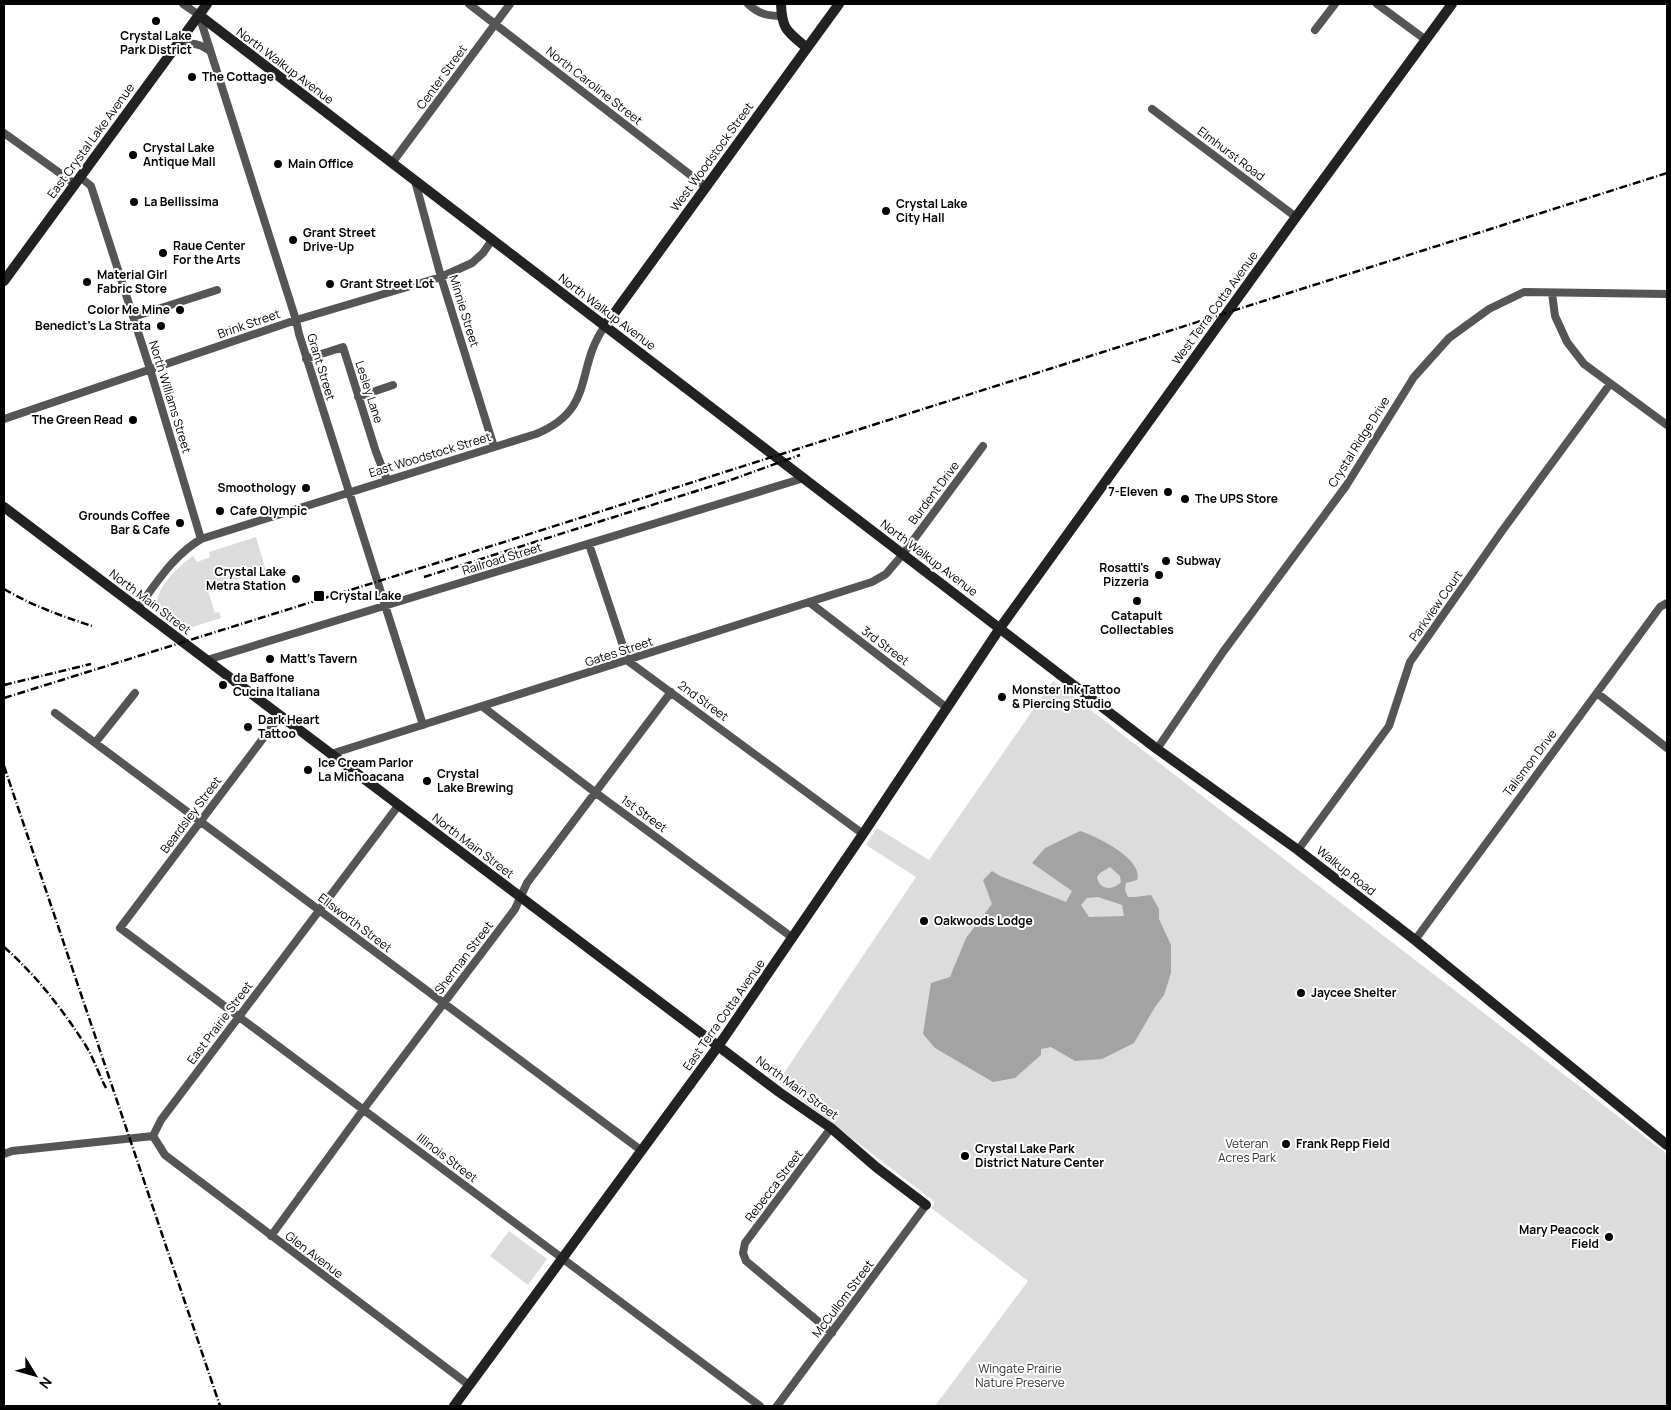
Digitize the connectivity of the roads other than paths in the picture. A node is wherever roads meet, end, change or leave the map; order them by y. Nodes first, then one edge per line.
1 (183, 4) edge
2 (207, 4) edge
3 (469, 4) edge
4 (510, 4) edge
5 (748, 4) edge
6 (781, 4) edge
7 (839, 4) edge
8 (1335, 4) edge
9 (1377, 4) edge
10 (1452, 4) edge
11 (199, 15) junction
12 (782, 16) junction
13 (495, 24) junction
14 (1315, 30) dead end
15 (1426, 40) junction
16 (807, 48) junction
17 (210, 50) junction
18 (171, 53) junction
19 (1152, 109) dead end
20 (4, 134) edge
21 (392, 163) junction
22 (77, 181) junction
23 (415, 181) junction
24 (706, 187) junction
25 (1296, 217) junction
26 (492, 240) junction
27 (441, 276) junction
28 (4, 281) edge
29 (216, 290) dead end
30 (1552, 294) junction
31 (1667, 294) edge
32 (133, 317) junction
33 (296, 320) junction
34 (605, 326) junction
35 (306, 359) junction
36 (150, 369) junction
37 (1610, 384) junction
38 (393, 385) dead end
39 (358, 396) junction
40 (4, 419) edge
41 (1667, 425) edge
42 (984, 446) dead end
43 (494, 447) junction
44 (804, 478) junction
45 (387, 480) junction
46 (348, 492) junction
47 (4, 507) edge
48 (201, 539) junction
49 (589, 544) junction
50 (903, 554) junction
51 (809, 602) junction
52 (1667, 602) edge
53 (384, 606) junction
54 (138, 608) junction
55 (1000, 628) junction
56 (207, 660) junction
57 (628, 661) junction
58 (672, 692) junction
59 (135, 693) dead end
60 (1597, 693) junction
61 (483, 707) junction
62 (947, 708) junction
63 (55, 713) dead end
64 (280, 716) junction
65 (423, 725) junction
66 (95, 743) junction
67 (1667, 748) edge
68 (1157, 749) junction
69 (331, 754) junction
70 (596, 793) junction
71 (398, 806) junction
72 (200, 821) junction
73 (863, 834) junction
74 (1298, 850) junction
75 (520, 897) junction
76 (319, 910) junction
77 (120, 928) joint
78 (793, 938) junction
79 (1415, 940) junction
80 (444, 1003) junction
81 (239, 1017) junction
82 (719, 1045) junction
83 (363, 1110) junction
84 (831, 1128) junction
85 (153, 1136) junction
86 (1667, 1145) edge
87 (642, 1151) junction
88 (4, 1154) edge
89 (926, 1206) joint
90 (271, 1236) junction
91 (563, 1258) junction
92 (832, 1333) junction
93 (469, 1385) junction
94 (454, 1406) edge
95 (760, 1406) edge
96 (776, 1406) edge

1 - 11 street
2 - 11 street, East Crystal Lake Avenue
3 - 13 street, North Caroline Street
4 - 13 street, Center Street
5 - 12 street
6 - 12 street
7 - 16 street, West Woodstock Street
8 - 14 street
9 - 15 street
10 - 15 street, West Terra Cotta Avenue
11 - 17 street, Grant Street
11 - 18 street, East Crystal Lake Avenue
11 - 21 street, North Walkup Avenue
12 - 16 street
13 - 21 street, Center Street
13 - 24 street, North Caroline Street
15 - 25 street, West Terra Cotta Avenue
16 - 24 street, West Woodstock Street
17 - 18 street
17 - 33 street, Grant Street
18 - 22 street, East Crystal Lake Avenue
19 - 25 street, Elmhurst Road
20 - 22 street, North Williams Street
21 - 23 street, North Walkup Avenue
22 - 28 street, East Crystal Lake Avenue
22 - 32 street, North Williams Street
23 - 26 street, North Walkup Avenue
23 - 27 street, Minnie Street
24 - 34 street, West Woodstock Street
25 - 55 street, West Terra Cotta Avenue
26 - 27 street, Brink Street
26 - 34 street, North Walkup Avenue
27 - 33 street, Brink Street
27 - 43 street, Minnie Street
29 - 32 street
30 - 31 street, Crystal Ridge Drive
30 - 37 street
30 - 68 street, Crystal Ridge Drive
32 - 36 street, North Williams Street
33 - 35 street, Grant Street
33 - 36 street, Brink Street
34 - 43 street, East Woodstock Street
34 - 44 street, North Walkup Avenue
35 - 39 street, Lesley Lane
35 - 46 street, Grant Street
36 - 40 street, Brink Street
36 - 48 street, North Williams Street
37 - 41 street
37 - 74 street, Parkview Court
38 - 39 street
39 - 45 street, Lesley Lane
42 - 50 street, Burdent Drive
43 - 45 street, East Woodstock Street
44 - 49 street, Railroad Street
44 - 50 street, North Walkup Avenue
45 - 46 street, East Woodstock Street
46 - 48 street, East Woodstock Street
46 - 53 street, Grant Street
47 - 54 street, North Main Street
48 - 54 street
49 - 53 street, Railroad Street
49 - 57 street
50 - 51 street, Gates Street
50 - 55 street, North Walkup Avenue
51 - 57 street, Gates Street
51 - 62 street, 3rd Street
52 - 60 street, Talismon Drive
53 - 56 street, Railroad Street
53 - 65 street, Grant Street
54 - 56 street, North Main Street
55 - 62 street, East Terra Cotta Avenue
55 - 68 street, Walkup Road
56 - 64 street, North Main Street
57 - 58 street, 2nd Street
57 - 61 street, Gates Street
58 - 70 street, Sherman Street
58 - 73 street, 2nd Street
59 - 66 street
60 - 67 street
60 - 79 street, Talismon Drive
61 - 65 street, Gates Street
61 - 70 street, 1st Street
62 - 73 street, East Terra Cotta Avenue
63 - 66 street, Ellsworth Street
64 - 69 street, North Main Street
64 - 72 street, Beardsley Street
65 - 69 street, Gates Street
66 - 72 street, Ellsworth Street
68 - 74 street, Walkup Road
69 - 71 street, North Main Street
70 - 75 street, Sherman Street
70 - 78 street, 1st Street
71 - 75 street, North Main Street
71 - 76 street, East Prairie Street
72 - 76 street, Ellsworth Street
72 - 77 street, Beardsley Street
73 - 78 street, East Terra Cotta Avenue
74 - 79 street, Walkup Road
75 - 80 street, Sherman Street
75 - 82 street, North Main Street
76 - 80 street, Ellsworth Street
76 - 81 street, East Prairie Street
77 - 81 street, Illinois Street
78 - 82 street, East Terra Cotta Avenue
79 - 86 street, Walkup Road
80 - 83 street, Sherman Street
80 - 87 street, Ellsworth Street
81 - 83 street, Illinois Street
81 - 85 street, East Prairie Street
82 - 84 street, North Main Street
82 - 87 street, East Terra Cotta Avenue
83 - 90 street, Sherman Street
83 - 91 street, Illinois Street
84 - 89 street, North Main Street
84 - 92 street, Rebecca Street
85 - 88 street
85 - 90 street, Glen Avenue
87 - 91 street, East Terra Cotta Avenue
89 - 92 street, McCullom Street
90 - 93 street, Glen Avenue
91 - 93 street, East Terra Cotta Avenue
91 - 95 street, Illinois Street
92 - 96 street, McCullom Street
93 - 94 street, East Terra Cotta Avenue

